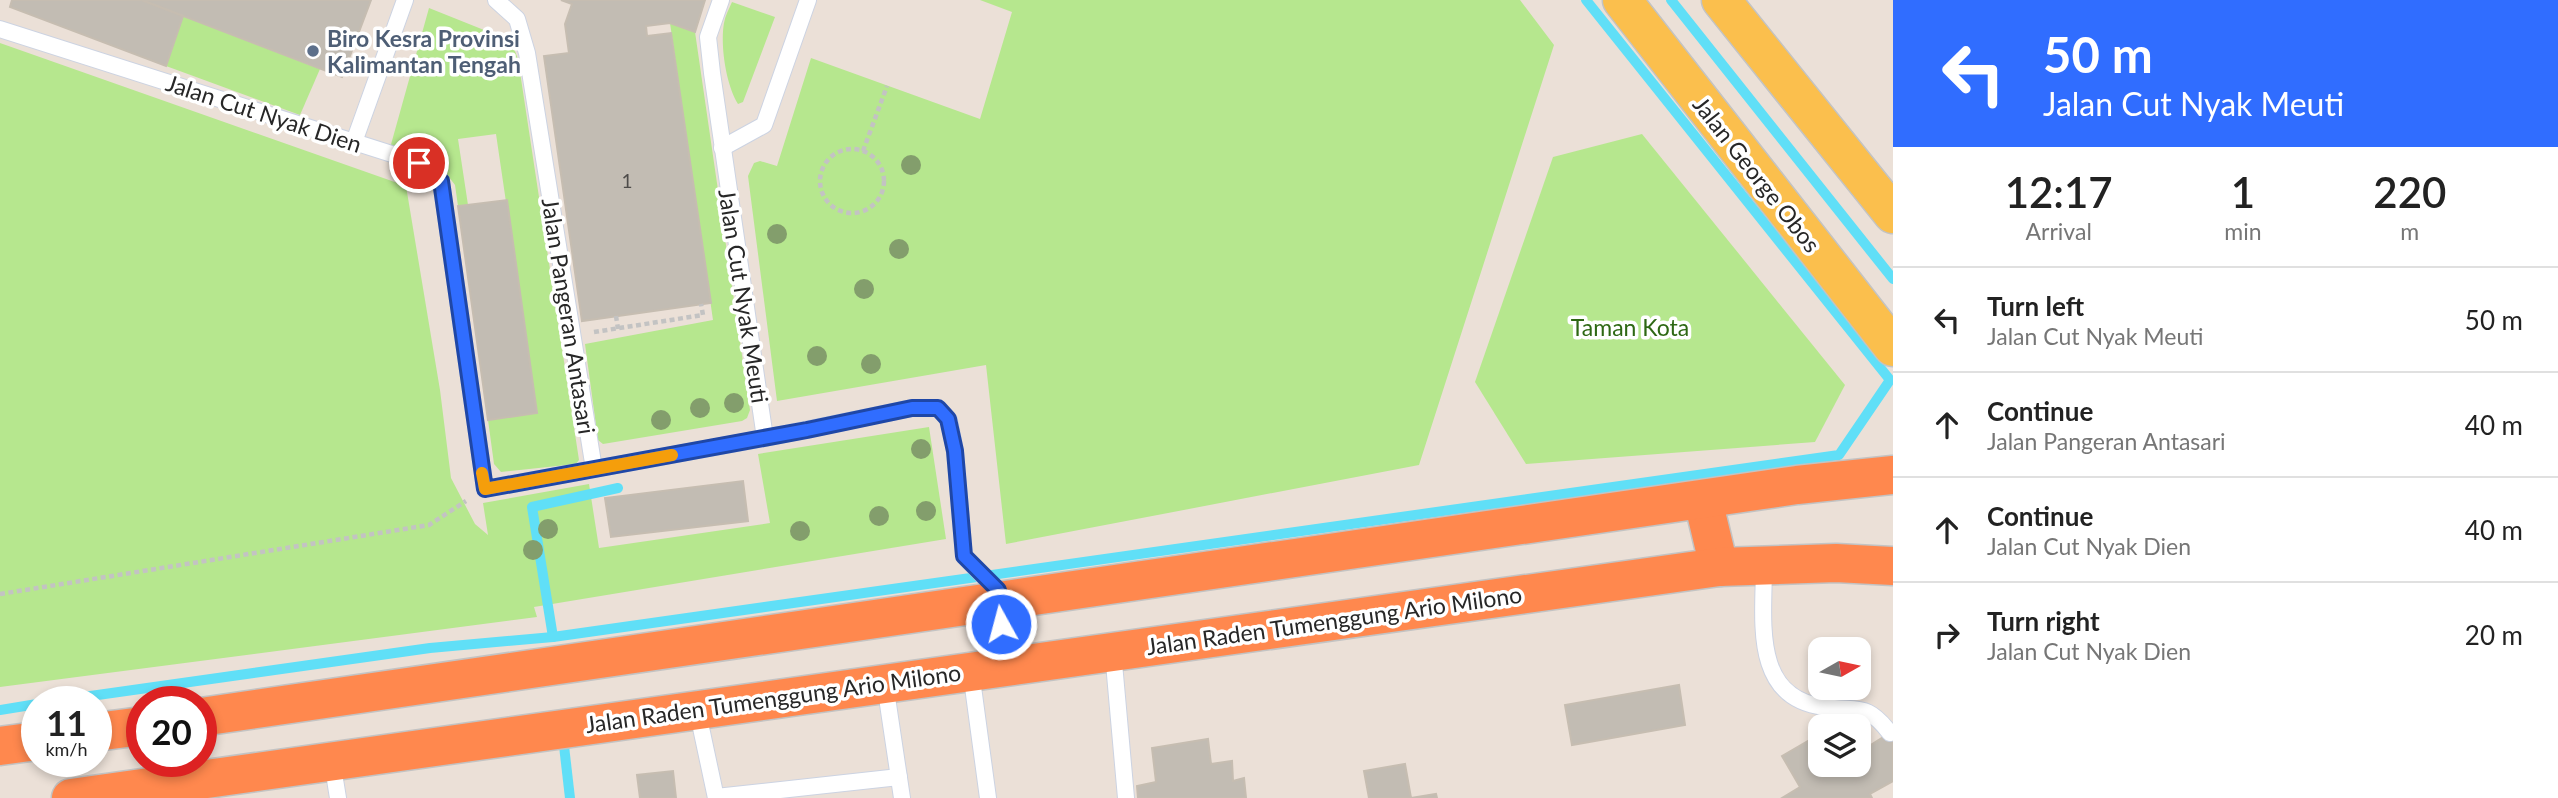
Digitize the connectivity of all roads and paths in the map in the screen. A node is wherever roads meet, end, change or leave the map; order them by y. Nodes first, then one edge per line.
1 (405, 0) edge
2 (496, 0) edge
3 (721, 0) edge
4 (808, 0) edge
5 (1622, 0) edge
6 (1721, 0) edge
7 (0, 29) edge
8 (887, 86) dead end
9 (354, 142) junction
10 (722, 148) junction
11 (863, 151) junction
12 (1893, 214) edge
13 (701, 304) dead end
14 (616, 316) dead end
15 (618, 329) junction
16 (572, 335) junction
17 (1893, 347) edge
18 (765, 438) junction
19 (594, 470) junction
20 (1893, 475) edge
21 (485, 489) junction
22 (1703, 500) junction
23 (1764, 565) junction
24 (1893, 566) edge
25 (1718, 567) junction
26 (0, 594) edge
27 (998, 596) junction
28 (1113, 650) junction
29 (989, 667) junction
30 (885, 682) junction
31 (697, 709) junction
32 (217, 715) edge
33 (1890, 733) dead end
34 (21, 743) edge
35 (0, 746) edge
36 (332, 761) junction
37 (899, 777) junction
38 (206, 788) edge
39 (71, 798) edge
40 (338, 798) edge
41 (716, 798) edge
42 (902, 798) edge
43 (988, 798) edge
44 (1126, 798) edge

1 - 9 lane
2 - 16 lane, Jalan Pangeran Antasari
3 - 10 lane, Jalan Cut Nyak Meuti
4 - 10 lane
5 - 17 main road, Jalan George Obos
6 - 12 main road
7 - 9 lane, Jalan Cut Nyak Dien
8 - 11 path
9 - 21 lane, Jalan Cut Nyak Dien
10 - 18 lane, Jalan Cut Nyak Meuti
11 - 11 path
13 - 15 path
14 - 15 path
15 - 16 path
16 - 19 lane, Jalan Pangeran Antasari
18 - 19 lane
18 - 27 lane
19 - 21 lane
20 - 22 highway
21 - 26 path
22 - 25 highway
22 - 27 highway
23 - 24 highway, Jalan Raden Tumenggung Ario Milono
23 - 25 highway, Jalan Raden Tumenggung Ario Milono
23 - 33 lane
25 - 28 highway, Jalan Raden Tumenggung Ario Milono
27 - 29 lane
27 - 32 highway
28 - 29 highway, Jalan Raden Tumenggung Ario Milono
28 - 44 lane
29 - 30 highway, Jalan Raden Tumenggung Ario Milono
29 - 43 lane
30 - 31 highway, Jalan Raden Tumenggung Ario Milono
30 - 37 lane
31 - 36 highway, Jalan Raden Tumenggung Ario Milono
31 - 41 lane
34 - 35 highway
36 - 38 highway, Jalan Raden Tumenggung Ario Milono
36 - 40 lane
37 - 41 lane
37 - 42 lane
38 - 39 highway, Jalan Raden Tumenggung Ario Milono

